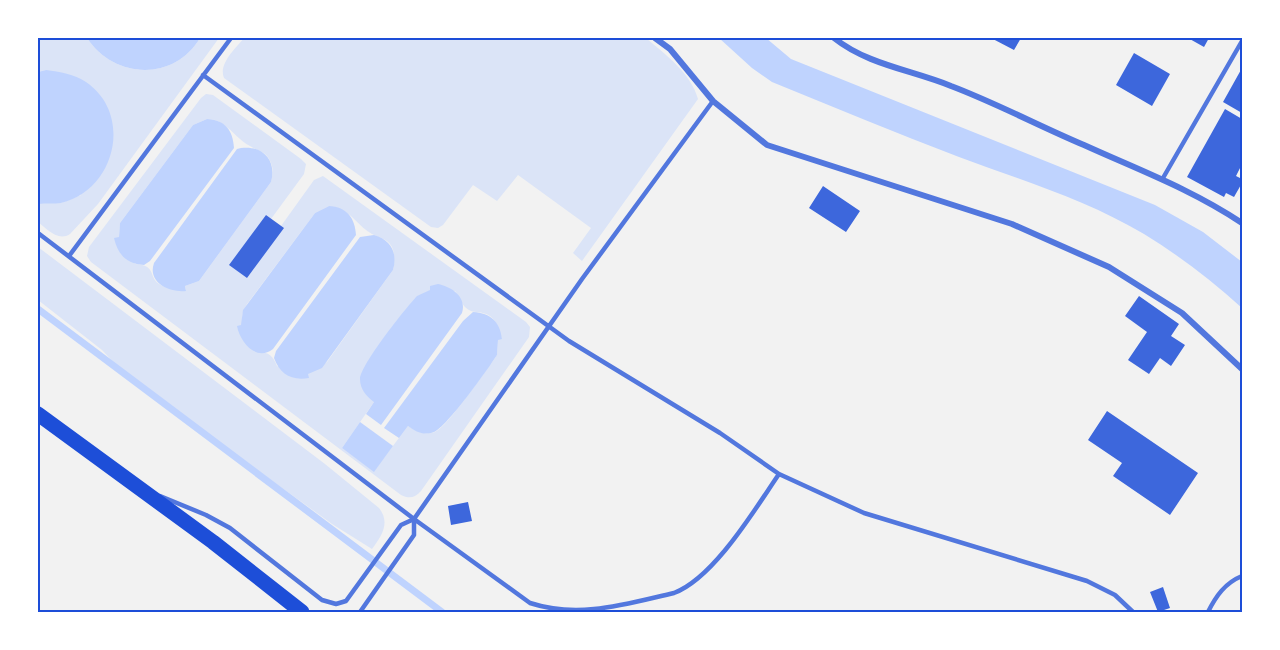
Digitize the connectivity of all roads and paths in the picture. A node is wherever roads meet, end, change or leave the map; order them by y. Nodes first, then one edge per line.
1 (231, 38) edge
2 (655, 38) edge
3 (834, 38) edge
4 (1242, 41) edge
5 (203, 75) junction
6 (713, 100) junction
7 (1164, 178) junction
8 (1242, 223) edge
9 (38, 233) edge
10 (69, 256) junction
11 (549, 326) junction
12 (1242, 369) edge
13 (38, 414) edge
14 (779, 474) junction
15 (141, 489) junction
16 (414, 519) junction
17 (1242, 576) edge
18 (302, 612) edge
19 (360, 612) edge
20 (1133, 612) edge
21 (1208, 612) edge

1 - 5 lane
2 - 6 street
3 - 7 street
4 - 7 lane
5 - 10 lane
5 - 11 lane
6 - 11 lane
6 - 12 street
7 - 8 street
9 - 10 lane
10 - 16 lane
11 - 14 lane
11 - 16 lane
13 - 15 main road
14 - 16 lane
14 - 20 lane
15 - 16 lane
15 - 18 main road
16 - 19 lane
17 - 21 lane

